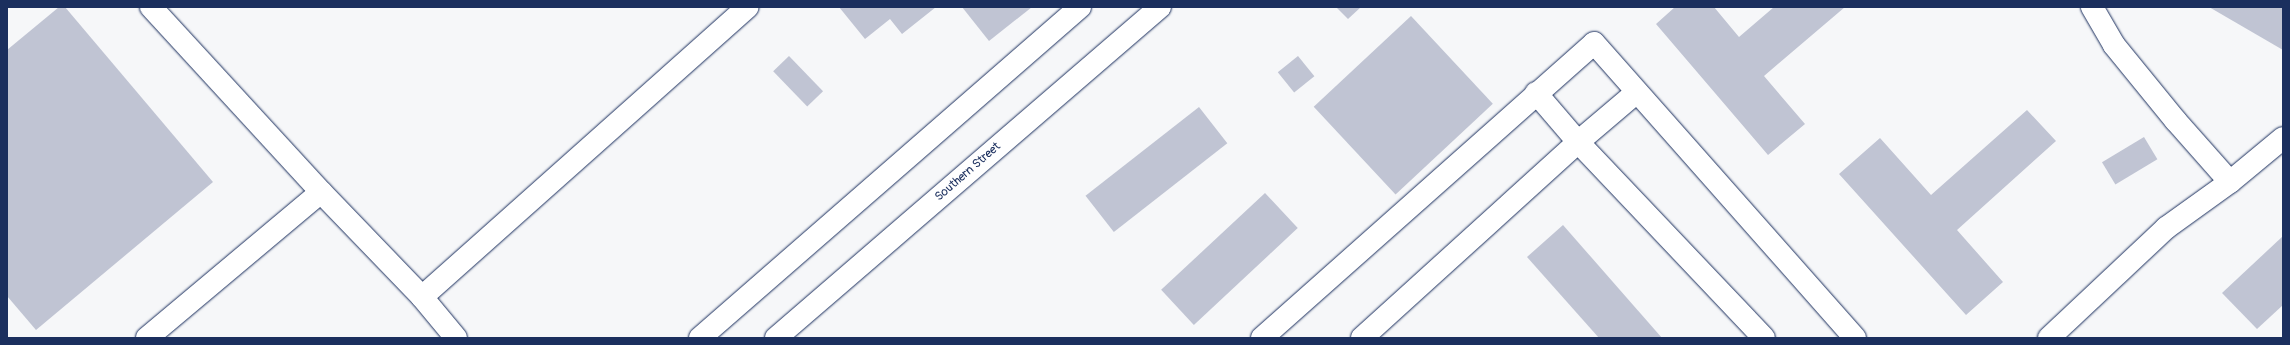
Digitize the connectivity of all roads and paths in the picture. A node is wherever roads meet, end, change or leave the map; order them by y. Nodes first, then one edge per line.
1 (151, 7) edge
2 (748, 7) edge
3 (1080, 7) edge
4 (1160, 7) edge
5 (2092, 7) edge
6 (169, 15) edge
7 (1637, 92) junction
8 (1536, 93) junction
9 (2283, 138) edge
10 (1578, 142) junction
11 (2230, 182) junction
12 (321, 192) junction
13 (422, 297) junction
14 (147, 338) edge
15 (456, 338) edge
16 (700, 338) edge
17 (776, 338) edge
18 (1262, 338) edge
19 (1362, 338) edge
20 (1764, 338) edge
21 (1855, 338) edge
22 (2049, 338) edge

1 - 6 street
2 - 13 street
3 - 16 street
4 - 17 street, Southern Street
5 - 11 street
6 - 12 street
7 - 8 street
7 - 10 street
7 - 21 street
8 - 10 street
8 - 18 street
9 - 11 street
10 - 19 street
10 - 20 street
11 - 22 street
12 - 13 street
12 - 14 street
13 - 15 street

